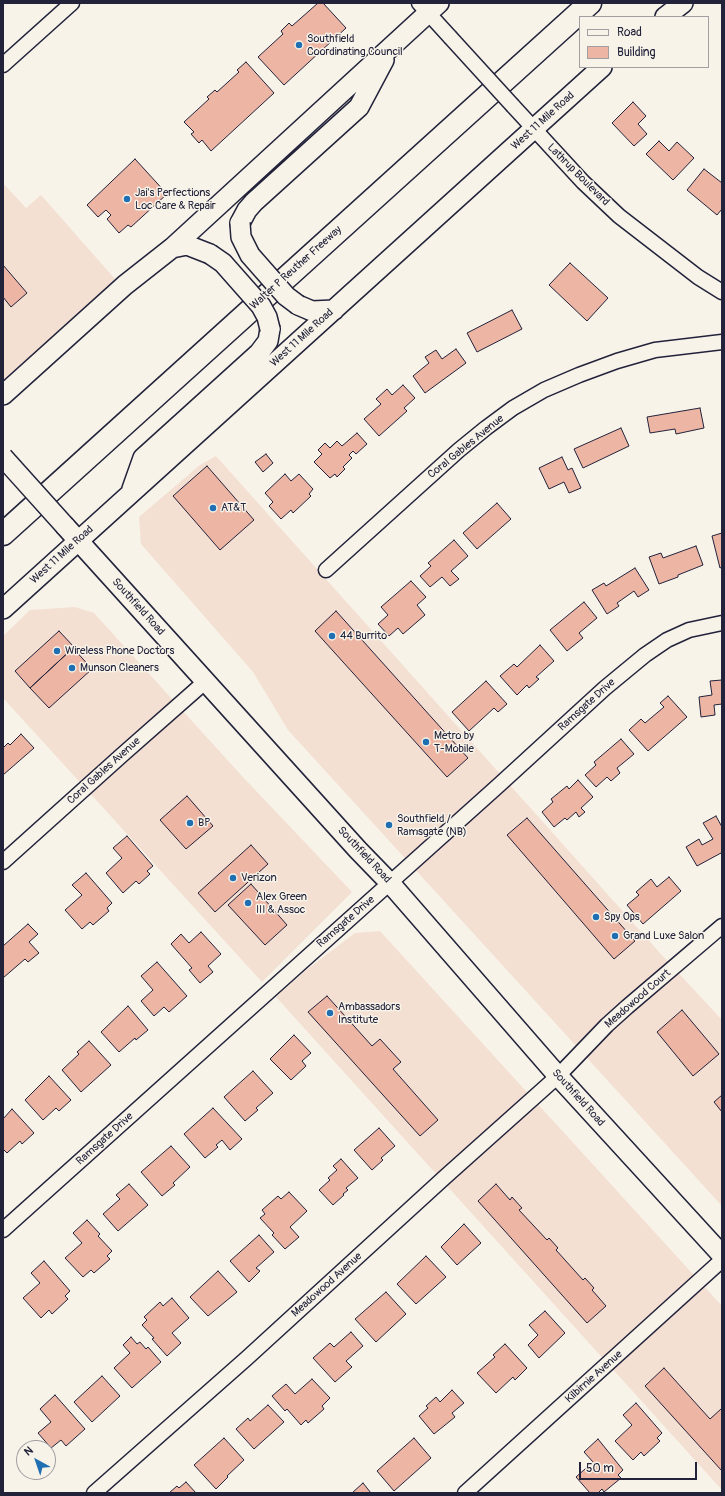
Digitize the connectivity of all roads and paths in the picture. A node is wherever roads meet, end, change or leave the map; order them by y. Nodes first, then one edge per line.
1 (72, 3) edge
2 (590, 3) edge
3 (684, 3) edge
4 (429, 6) edge
5 (666, 16) edge
6 (390, 49) junction
7 (3, 65) edge
8 (601, 68) edge
9 (533, 130) junction
10 (172, 248) junction
11 (722, 292) edge
12 (334, 310) junction
13 (722, 342) edge
14 (3, 395) edge
15 (3, 457) edge
16 (131, 492) junction
17 (3, 534) edge
18 (78, 541) junction
19 (326, 570) dead end
20 (3, 609) edge
21 (722, 623) edge
22 (206, 682) junction
23 (3, 862) edge
24 (390, 883) junction
25 (722, 926) edge
26 (558, 1076) junction
27 (3, 1230) edge
28 (722, 1255) edge
29 (722, 1260) edge
30 (94, 1493) edge
31 (465, 1493) edge

1 - 7 street
2 - 17 highway, Walter P Reuther Freeway
3 - 5 main road
4 - 6 main road
4 - 9 street, Lathrup Boulevard, bridge
6 - 10 main road
6 - 12 main road, bridge
8 - 9 main road, West 11 Mile Road
9 - 11 street, Lathrup Boulevard
9 - 12 main road, West 11 Mile Road
10 - 14 main road
10 - 16 main road, bridge
12 - 16 main road, West 11 Mile Road
13 - 19 street, Coral Gables Avenue
15 - 18 main road, Southfield Road, bridge
16 - 18 main road, West 11 Mile Road
18 - 20 main road, West 11 Mile Road
18 - 22 main road, Southfield Road
21 - 24 street, Ramsgate Drive
22 - 23 street, Coral Gables Avenue
22 - 24 main road, Southfield Road
24 - 26 main road, Southfield Road
24 - 27 street, Ramsgate Drive
25 - 26 street, Meadowood Court
26 - 28 main road, Southfield Road
26 - 30 street, Meadowood Avenue
29 - 31 street, Kilbirnie Avenue

